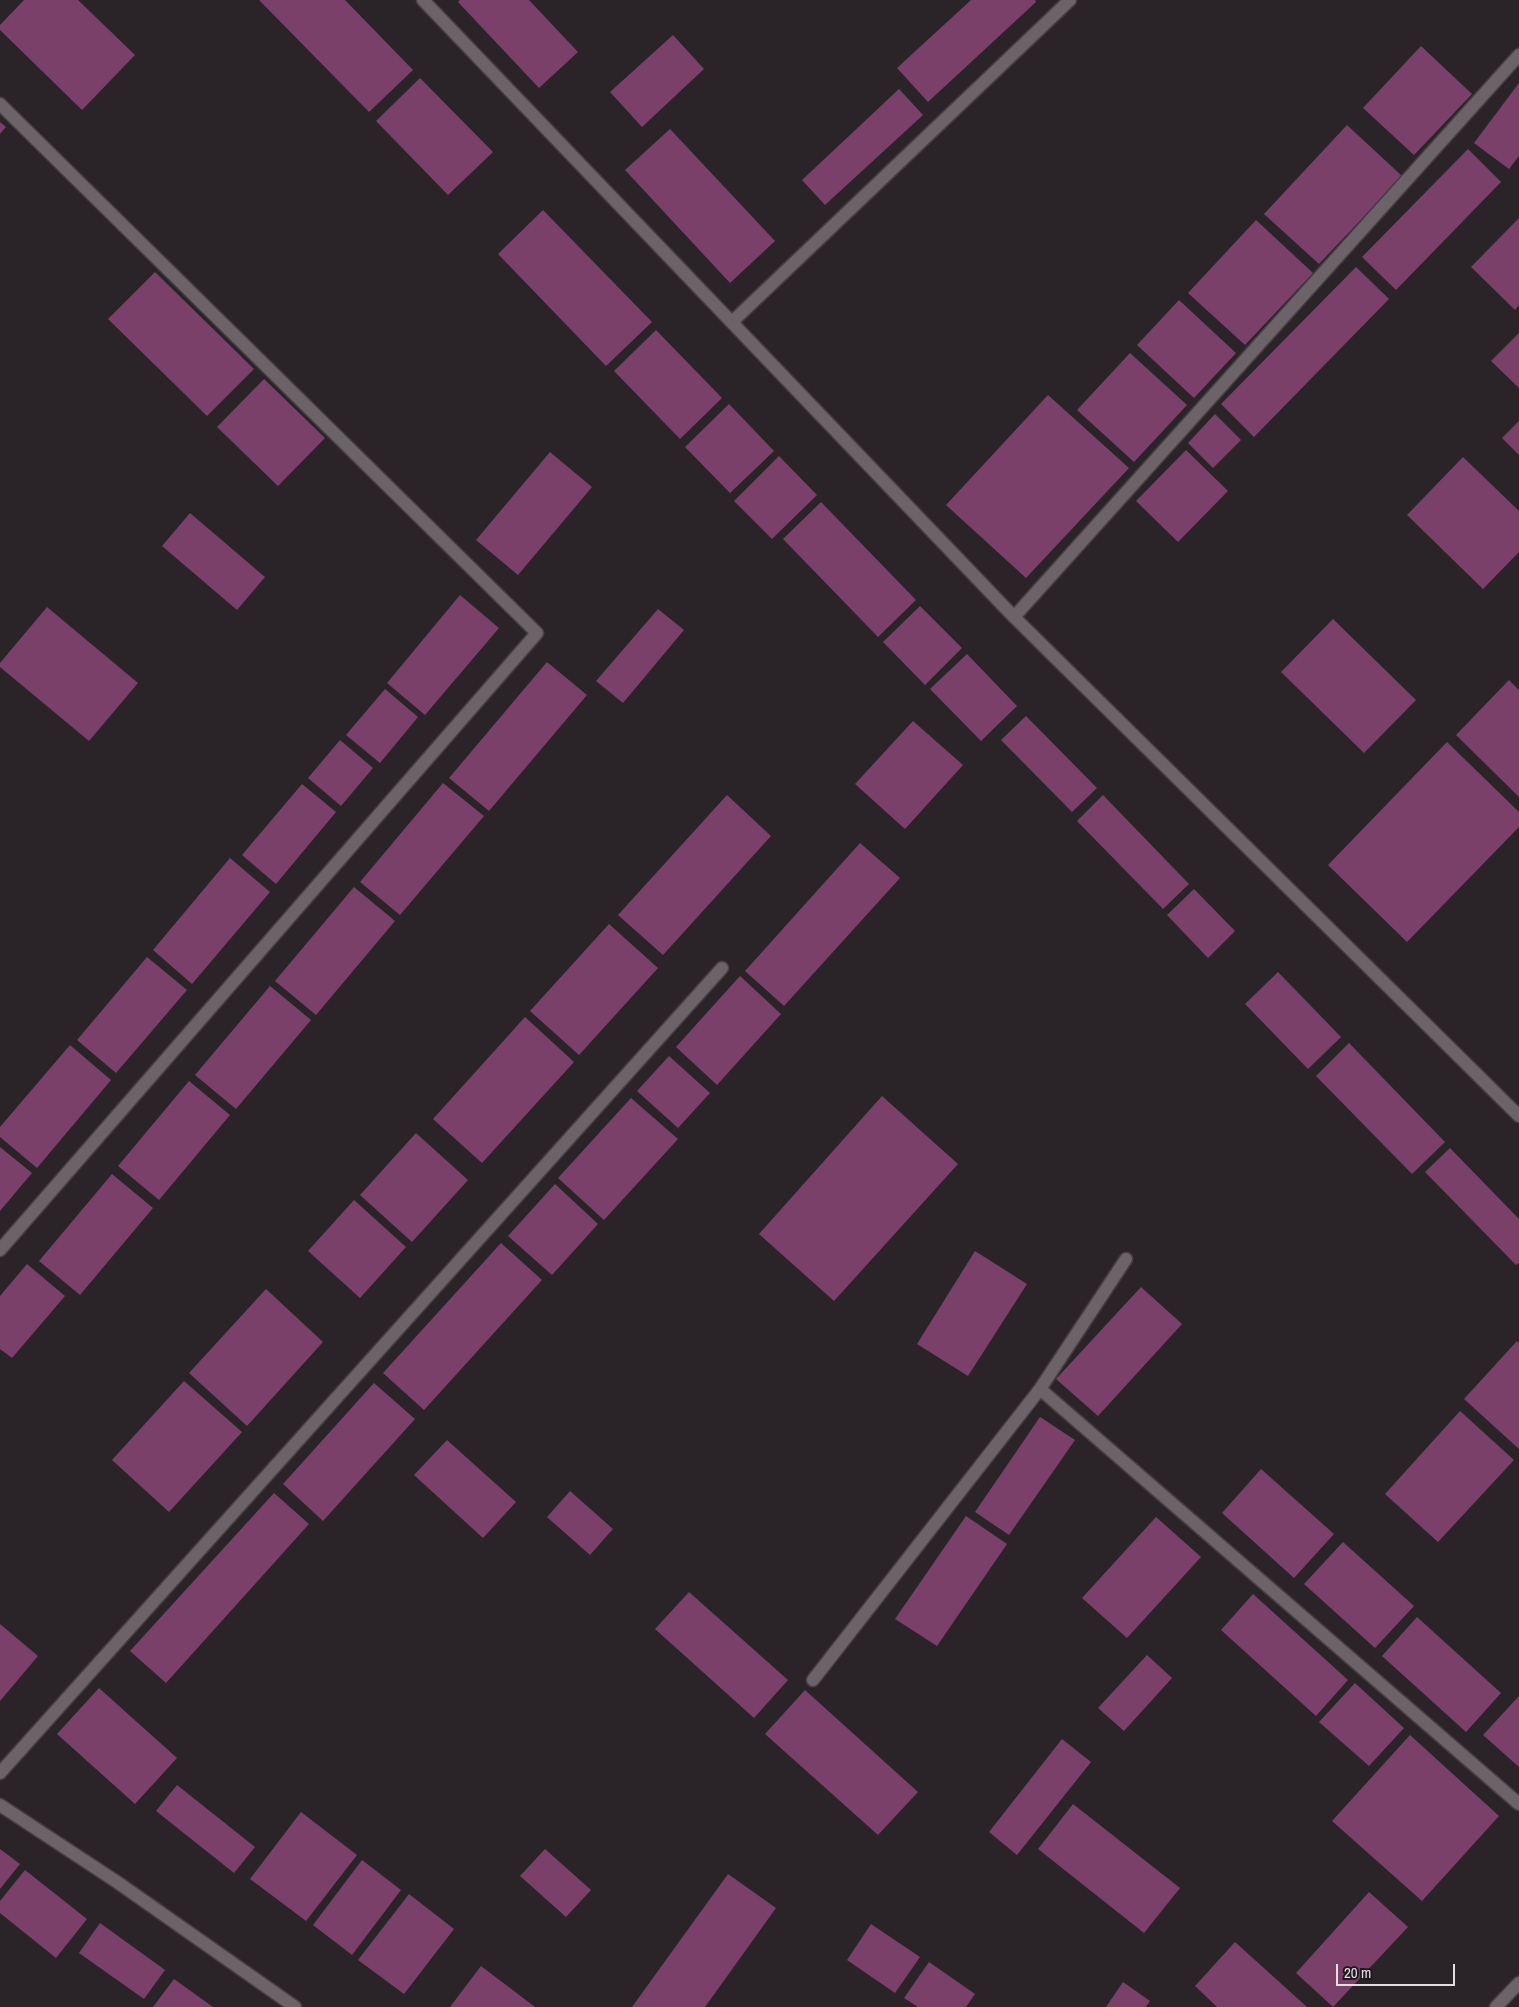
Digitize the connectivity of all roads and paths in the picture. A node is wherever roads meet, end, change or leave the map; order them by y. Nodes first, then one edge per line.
1 (423, 0) edge
2 (1070, 0) edge
3 (1519, 55) edge
4 (0, 104) edge
5 (732, 322) junction
6 (1014, 616) junction
7 (722, 968) dead end
8 (1519, 1116) edge
9 (0, 1250) edge
10 (1126, 1259) dead end
11 (1040, 1389) junction
12 (813, 1680) dead end
13 (0, 1773) edge
14 (1519, 1804) edge
15 (0, 1805) edge
16 (1519, 1983) edge
17 (296, 2007) edge
18 (1496, 2007) edge

1 - 5 street
2 - 5 street
3 - 6 street
4 - 9 street
5 - 6 street
6 - 8 street
7 - 13 street
10 - 11 street
11 - 12 street
11 - 14 street
15 - 17 street
16 - 18 street

